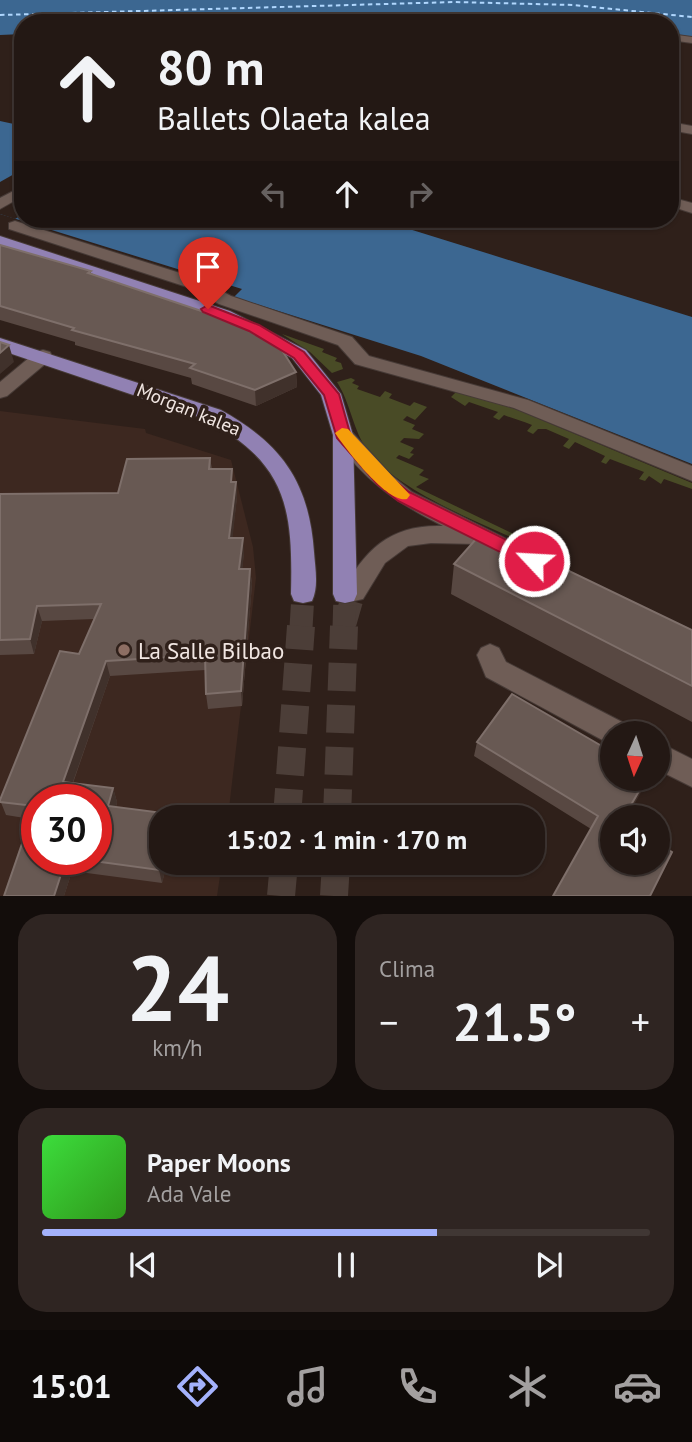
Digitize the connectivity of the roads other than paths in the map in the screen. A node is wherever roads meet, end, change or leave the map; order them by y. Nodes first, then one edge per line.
1 (21, 228) edge
2 (0, 242) edge
3 (0, 344) edge
4 (43, 356) junction
5 (0, 392) edge
6 (343, 435) junction
7 (692, 474) edge
8 (485, 538) junction
9 (523, 556) edge
10 (349, 593) joint
11 (303, 594) tunnel mouth
12 (490, 655) dead end
13 (600, 725) edge
14 (670, 762) edge
15 (692, 774) edge

1 - 7 street
2 - 6 main road
3 - 4 main road, Morgan kalea
4 - 5 street
4 - 11 main road, Morgan kalea
6 - 8 street
6 - 10 main road
8 - 9 street
8 - 10 street
12 - 13 street
14 - 15 street

